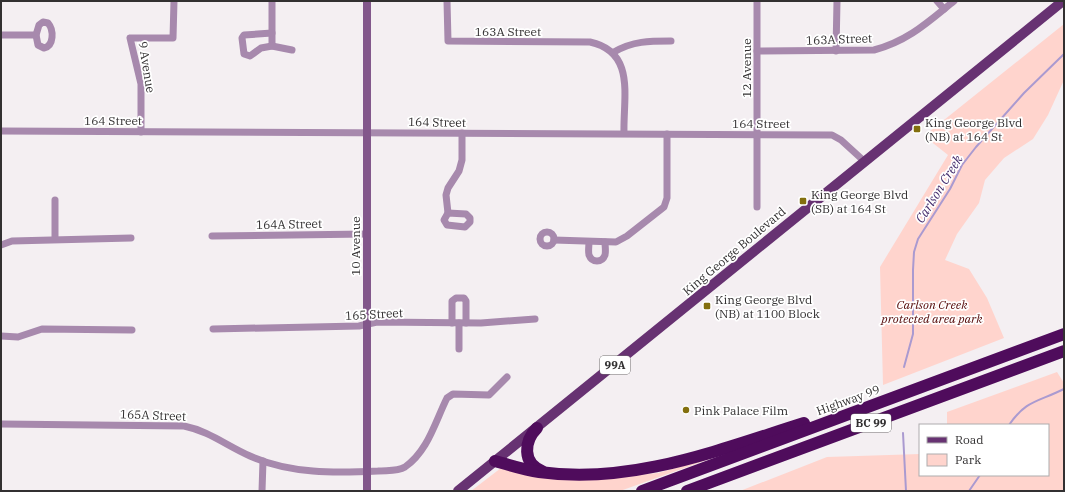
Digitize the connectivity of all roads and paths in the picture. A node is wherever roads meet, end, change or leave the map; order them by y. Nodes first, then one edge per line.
1 (174, 1) edge
2 (272, 1) edge
3 (367, 1) edge
4 (447, 1) edge
5 (757, 1) edge
6 (837, 1) edge
7 (937, 1) edge
8 (954, 1) edge
9 (1063, 1) edge
10 (944, 9) junction
11 (272, 33) junction
12 (1, 34) edge
13 (36, 35) dead end
14 (671, 41) dead end
15 (272, 46) junction
16 (292, 50) dead end
17 (757, 51) junction
18 (614, 52) junction
19 (836, 52) junction
20 (1, 131) edge
21 (141, 132) junction
22 (366, 132) junction
23 (462, 133) junction
24 (624, 134) junction
25 (667, 134) junction
26 (757, 134) junction
27 (864, 161) junction
28 (55, 200) dead end
29 (757, 207) dead end
30 (448, 213) dead end
31 (366, 234) junction
32 (212, 236) dead end
33 (131, 238) dead end
34 (55, 239) junction
35 (554, 240) dead end
36 (589, 242) junction
37 (605, 242) junction
38 (1, 245) edge
39 (536, 320) dead end
40 (459, 323) junction
41 (367, 324) junction
42 (213, 329) dead end
43 (132, 330) dead end
44 (1064, 334) edge
45 (1, 336) edge
46 (459, 349) dead end
47 (1061, 352) edge
48 (507, 376) dead end
49 (916, 390) junction
50 (1, 424) edge
51 (537, 428) junction
52 (262, 461) junction
53 (495, 461) junction
54 (368, 472) junction
55 (559, 474) junction
56 (262, 491) edge
57 (368, 491) edge
58 (458, 491) edge
59 (642, 491) edge
60 (687, 491) edge

1 - 21 street, 9 Avenue
2 - 11 street
3 - 22 street, 10 Avenue
4 - 18 street, 163A Street
5 - 17 street, 12 Avenue
6 - 19 street
7 - 10 street
8 - 10 street, 163A Street
9 - 27 main road, King George Boulevard
10 - 19 street, 163A Street
11 - 15 street
11 - 15 street
12 - 13 street
14 - 18 street
15 - 16 street
17 - 19 street, 163A Street
17 - 26 street, 12 Avenue
18 - 24 street
20 - 21 street, 164 Street
21 - 22 street, 164 Street
22 - 23 street, 164 Street
22 - 31 street, 10 Avenue
23 - 24 street, 164 Street
23 - 30 street
24 - 25 street, 164 Street
25 - 26 street, 164 Street
25 - 37 street
26 - 27 street, 164 Street
26 - 29 street, 12 Avenue
27 - 51 main road, King George Boulevard / 99A
28 - 34 street
31 - 32 street, 164A Street
31 - 41 street, 10 Avenue
33 - 34 street
34 - 38 street
35 - 36 street
36 - 37 street
36 - 37 street
39 - 40 street, 165 Street
40 - 41 street, 165 Street
40 - 46 street
41 - 42 street, 165 Street
41 - 54 street, 10 Avenue
43 - 45 street
44 - 49 highway, Highway 99 / BC 99
47 - 60 highway, BC 99
48 - 54 street, 165A Street
49 - 55 highway
49 - 59 highway, Highway 99 / BC 99
50 - 52 street, 165A Street
51 - 53 main road, King George Boulevard / 99A
51 - 55 highway
52 - 54 street, 165A Street
52 - 56 street
53 - 55 highway
53 - 58 main road, King George Boulevard / 99A
54 - 57 street, 10 Avenue

